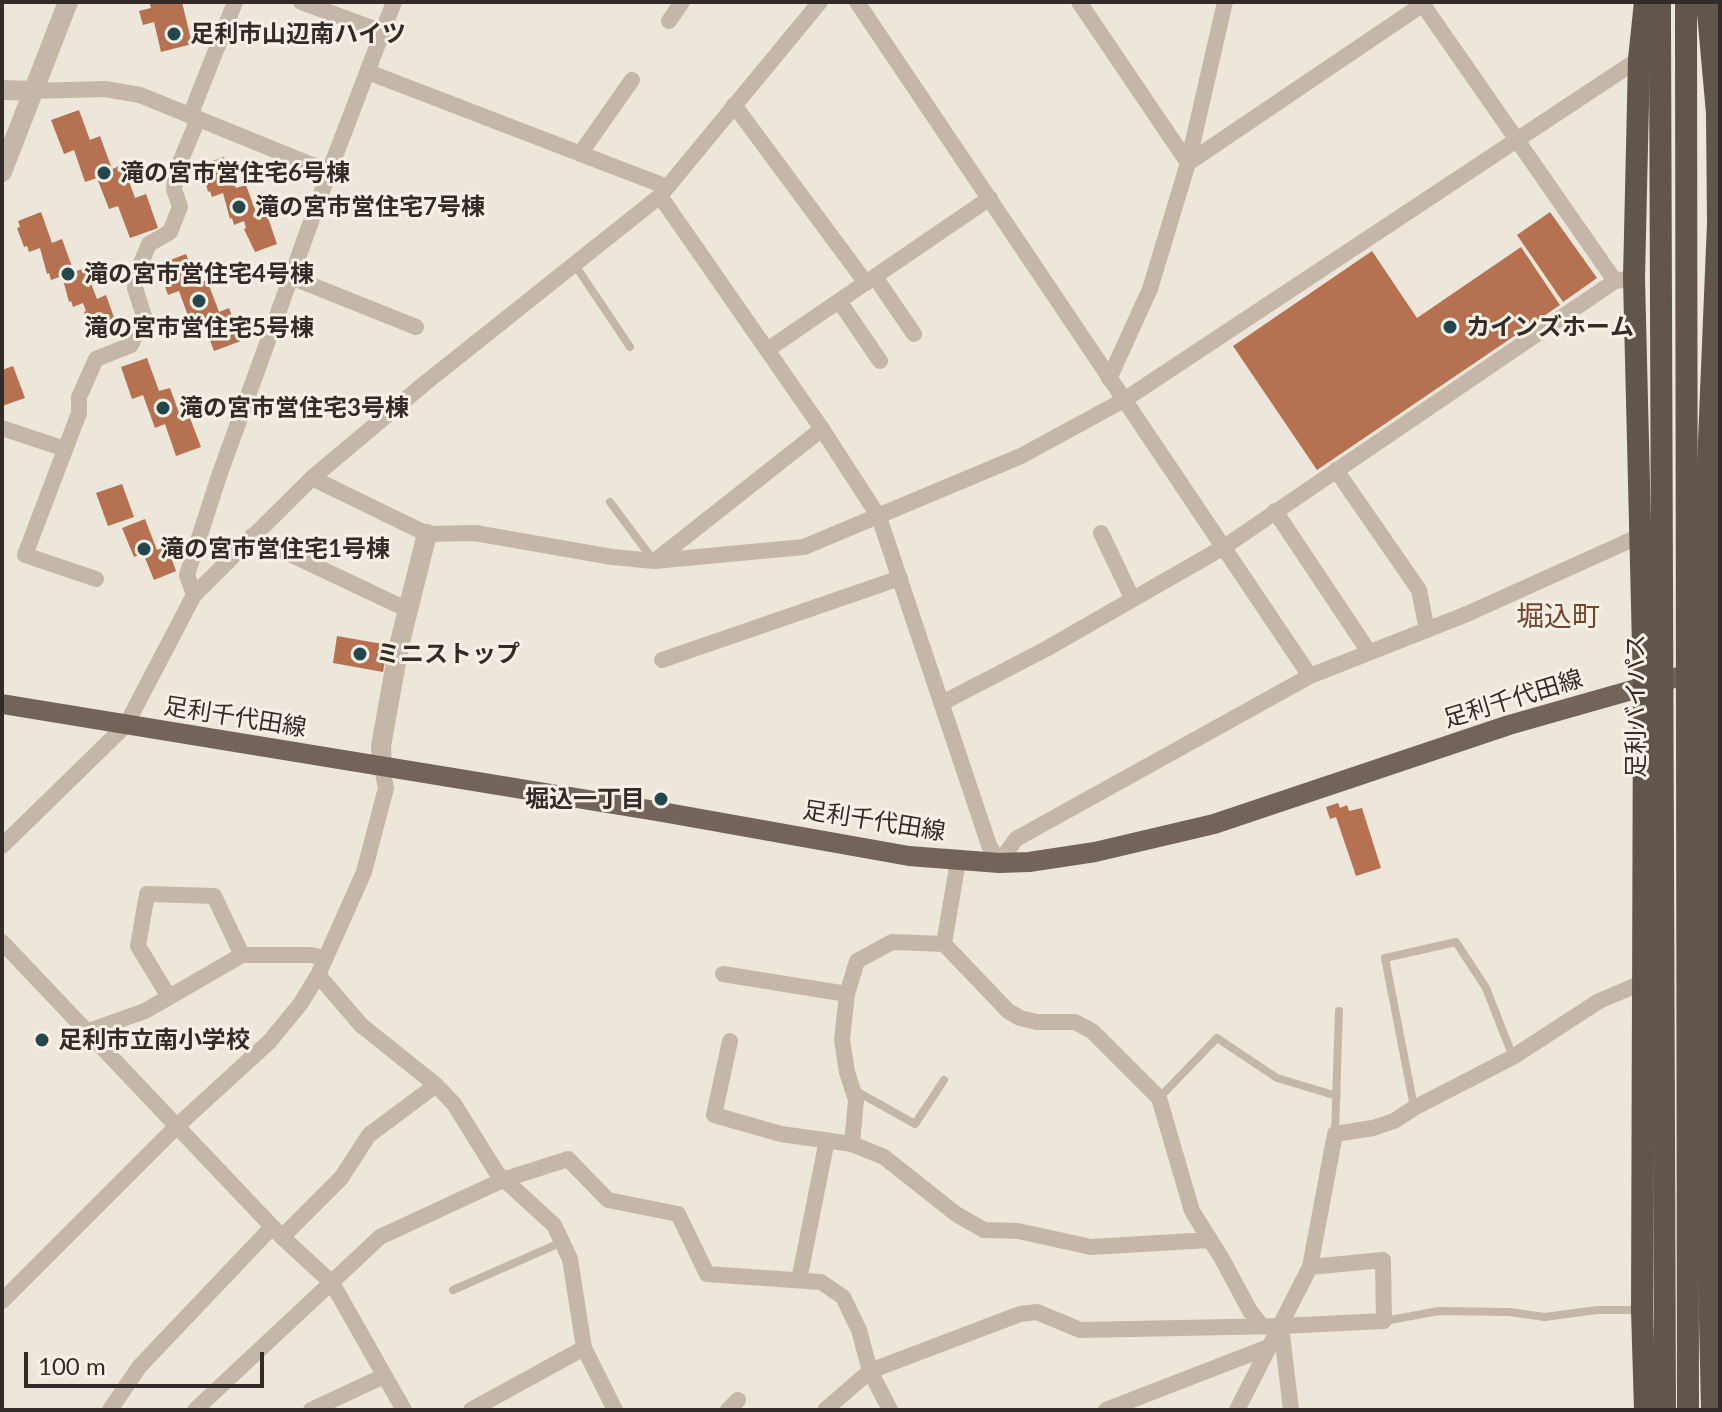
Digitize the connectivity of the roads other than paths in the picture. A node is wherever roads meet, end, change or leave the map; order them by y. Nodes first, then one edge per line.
1 (68, 2) edge
2 (235, 2) edge
3 (301, 2) edge
4 (394, 2) edge
5 (682, 2) edge
6 (820, 2) edge
7 (857, 2) edge
8 (1079, 2) edge
9 (1225, 2) edge
10 (1645, 2) edge
11 (1660, 2) edge
12 (1686, 2) edge
13 (1707, 2) edge
14 (1423, 3) edge
15 (669, 21) dead end
16 (383, 32) junction
17 (1639, 59) junction
18 (368, 72) junction
19 (632, 80) dead end
20 (2, 90) edge
21 (33, 91) junction
22 (734, 105) junction
23 (194, 117) junction
24 (1518, 140) junction
25 (580, 154) junction
26 (1188, 163) junction
27 (2, 172) edge
28 (329, 172) junction
29 (663, 191) junction
30 (990, 198) junction
31 (574, 264) junction
32 (291, 277) junction
33 (1624, 279) junction
34 (870, 280) junction
35 (839, 301) junction
36 (416, 327) dead end
37 (914, 334) dead end
38 (630, 347) dead end
39 (767, 350) junction
40 (880, 361) dead end
41 (1109, 379) junction
42 (1124, 400) junction
43 (2, 428) edge
44 (822, 429) junction
45 (65, 449) junction
46 (1336, 470) junction
47 (312, 478) junction
48 (1714, 486) edge
49 (610, 502) dead end
50 (1275, 511) junction
51 (879, 517) junction
52 (1101, 533) dead end
53 (427, 534) junction
54 (1642, 535) junction
55 (252, 536) junction
56 (1224, 547) junction
57 (654, 561) junction
58 (900, 578) junction
59 (96, 579) dead end
60 (194, 595) junction
61 (1132, 598) junction
62 (406, 609) junction
63 (1427, 630) junction
64 (1369, 652) junction
65 (662, 660) dead end
66 (1714, 667) edge
67 (1310, 676) junction
68 (1644, 687) junction
69 (942, 703) junction
70 (2, 704) edge
71 (126, 725) junction
72 (382, 768) junction
73 (2, 846) edge
74 (958, 861) junction
75 (999, 863) junction
76 (2, 942) edge
77 (944, 944) junction
78 (242, 955) junction
79 (325, 958) junction
80 (1714, 958) edge
81 (723, 974) dead end
82 (318, 975) junction
83 (1644, 982) junction
84 (847, 994) junction
85 (169, 997) junction
86 (1339, 1011) dead end
87 (86, 1032) junction
88 (730, 1041) dead end
89 (1513, 1057) junction
90 (944, 1080) dead end
91 (436, 1085) junction
92 (852, 1089) junction
93 (1337, 1096) junction
94 (1159, 1098) junction
95 (1414, 1108) junction
96 (176, 1127) junction
97 (1335, 1134) junction
98 (827, 1140) junction
99 (852, 1144) junction
100 (505, 1179) junction
101 (1714, 1179) edge
102 (277, 1232) junction
103 (1210, 1240) junction
104 (563, 1242) junction
105 (1310, 1267) junction
106 (799, 1280) junction
107 (332, 1283) junction
108 (453, 1290) dead end
109 (2, 1301) edge
110 (1642, 1310) junction
111 (1384, 1321) junction
112 (1714, 1325) edge
113 (1262, 1326) junction
114 (1281, 1326) junction
115 (1271, 1346) junction
116 (584, 1348) junction
117 (870, 1371) junction
118 (384, 1376) junction
119 (110, 1410) edge
120 (195, 1410) edge
121 (311, 1410) edge
122 (404, 1410) edge
123 (471, 1410) edge
124 (615, 1410) edge
125 (825, 1410) edge
126 (890, 1410) edge
127 (1106, 1410) edge
128 (1237, 1410) edge
129 (1291, 1410) edge
130 (1645, 1410) edge
131 (1665, 1410) edge
132 (1688, 1410) edge
133 (1712, 1410) edge

1 - 21 street
2 - 23 street
3 - 16 street
4 - 16 street
5 - 15 street
6 - 22 street
7 - 30 street
8 - 26 street
9 - 26 street
10 - 17 highway
11 - 131 highway, 足利バイパス, bridge
12 - 132 highway, bridge
13 - 48 highway
14 - 24 street
14 - 26 street
16 - 18 street
17 - 24 street
17 - 33 highway
18 - 25 street
18 - 28 street
19 - 25 street
20 - 21 street
21 - 23 street
21 - 27 street
22 - 29 street
22 - 34 street
23 - 28 street
23 - 45 street
24 - 33 street
24 - 42 street
25 - 29 street
26 - 41 street
28 - 32 street
29 - 31 street
29 - 39 street
30 - 34 street
30 - 41 street
31 - 38 lane
31 - 47 street
32 - 36 street
32 - 60 street
33 - 46 street
33 - 54 highway
34 - 35 street
34 - 37 street
35 - 39 street
35 - 40 street
39 - 44 street
41 - 42 street
42 - 51 street
42 - 56 street
43 - 45 street
44 - 51 street
44 - 57 street
45 - 59 street
46 - 50 street
46 - 63 street
47 - 53 street
47 - 55 street
48 - 66 highway
49 - 57 lane
50 - 56 street
50 - 64 street
51 - 57 street
51 - 58 street
52 - 61 street
53 - 57 street
53 - 62 street
54 - 63 street
54 - 68 highway
55 - 60 street
55 - 62 street
56 - 61 street
56 - 67 street
58 - 65 street
58 - 69 street
60 - 71 street
61 - 69 street
62 - 72 street
63 - 64 street
64 - 67 street
66 - 68 main road, 足利千代田線
66 - 80 highway
67 - 75 street
68 - 75 main road, 足利千代田線
68 - 83 highway
69 - 75 street
70 - 71 main road, 足利千代田線
71 - 72 main road, 足利千代田線
71 - 73 street
72 - 74 main road, 足利千代田線
72 - 79 street
74 - 75 main road, 足利千代田線
74 - 77 street
76 - 87 street
77 - 84 street
77 - 94 street
78 - 79 street
78 - 85 street
78 - 85 street
79 - 82 street
80 - 101 highway
81 - 84 street
82 - 91 street
82 - 96 street
83 - 89 street
83 - 110 highway
84 - 92 street
85 - 87 street
86 - 93 lane
87 - 96 street
88 - 98 street
89 - 95 street
89 - 95 lane
90 - 92 lane
91 - 100 street
91 - 102 street
92 - 99 street
93 - 94 lane
93 - 97 lane
94 - 103 street
95 - 97 street
96 - 102 street
96 - 109 street
97 - 105 street
98 - 99 street
98 - 106 street
99 - 103 street
100 - 104 street
100 - 106 street
100 - 107 street
101 - 112 highway
102 - 107 street
102 - 119 street
103 - 113 street
104 - 108 lane
104 - 116 street
105 - 111 street
105 - 114 street
106 - 117 street
107 - 118 street
107 - 120 street
110 - 111 lane
110 - 130 highway
111 - 114 street
112 - 133 highway
113 - 114 street
113 - 117 street
114 - 115 street
114 - 129 street
115 - 127 street
115 - 128 street
116 - 123 street
116 - 124 street
117 - 125 street
117 - 126 street
118 - 121 street
118 - 122 street

